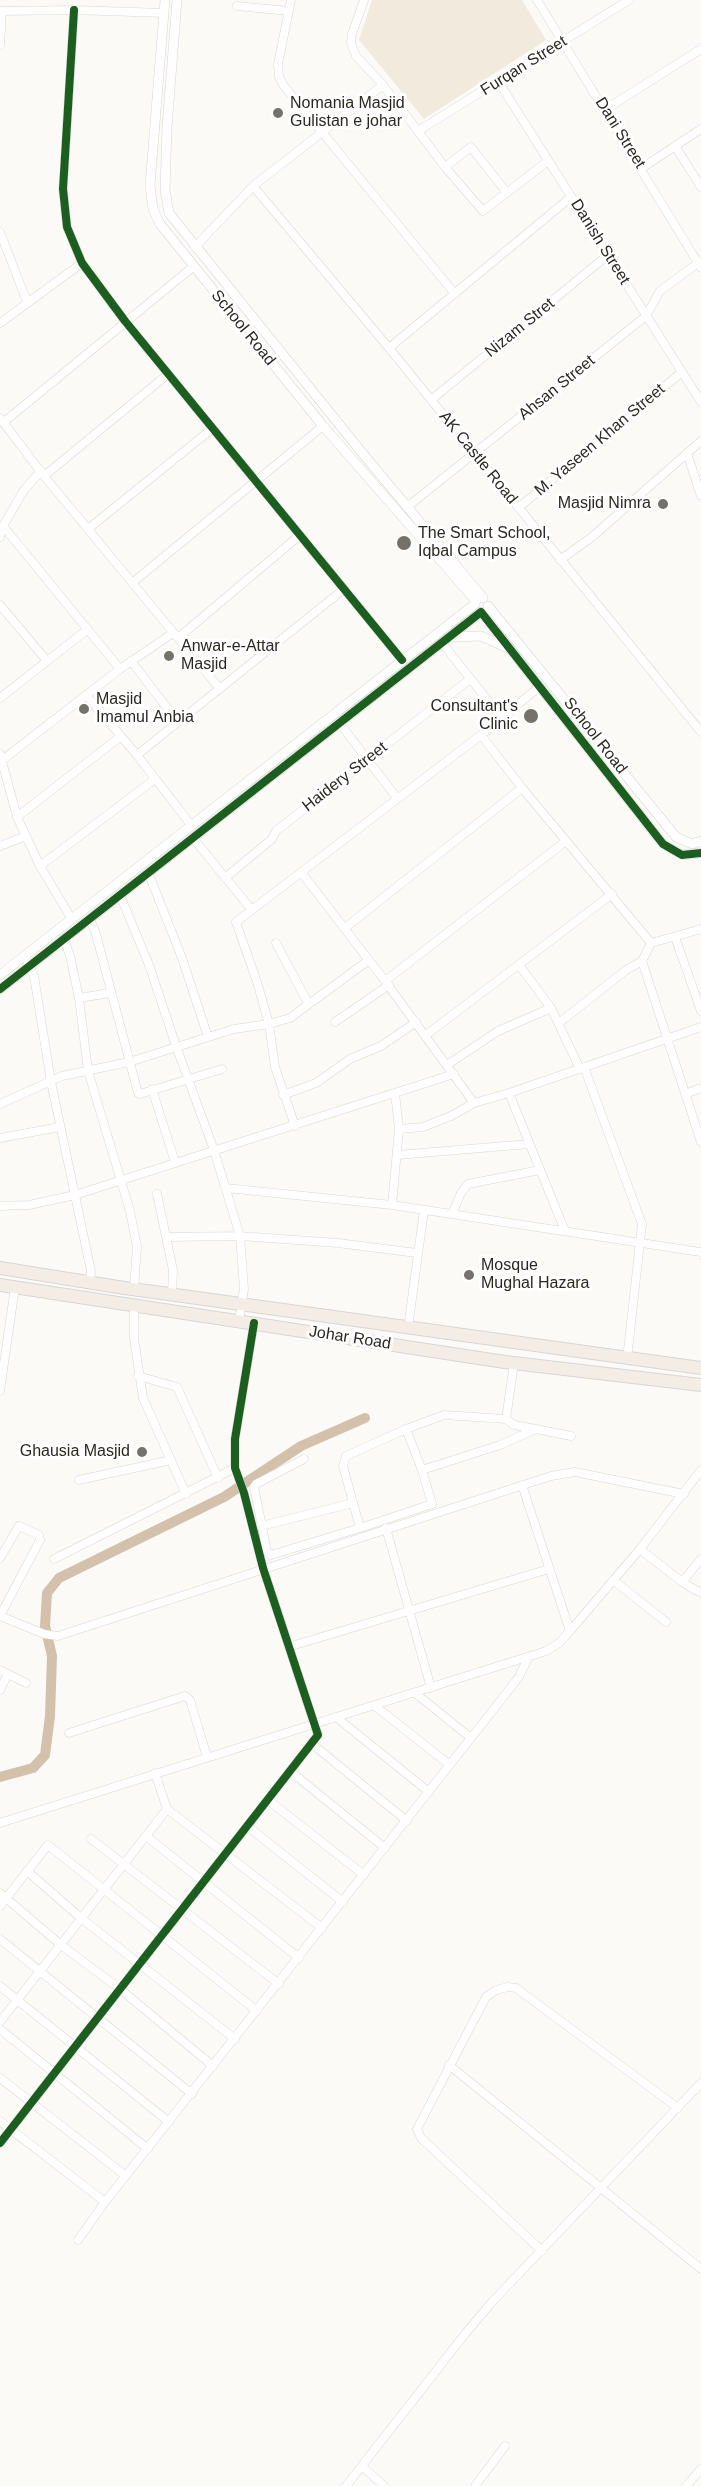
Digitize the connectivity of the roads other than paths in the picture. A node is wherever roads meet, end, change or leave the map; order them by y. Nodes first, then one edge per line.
1 (9, 0) edge
2 (165, 0) edge
3 (177, 0) edge
4 (291, 0) edge
5 (364, 0) edge
6 (537, 0) edge
7 (629, 0) edge
8 (237, 6) dead end
9 (74, 10) junction
10 (288, 10) junction
11 (4, 11) edge
12 (164, 13) junction
13 (563, 41) junction
14 (0, 45) edge
15 (701, 49) edge
16 (498, 81) junction
17 (383, 85) junction
18 (606, 109) junction
19 (701, 130) edge
20 (418, 131) junction
21 (322, 132) junction
22 (675, 146) junction
23 (548, 161) junction
24 (152, 166) junction
25 (445, 167) junction
26 (166, 168) junction
27 (642, 168) junction
28 (253, 186) junction
29 (701, 187) edge
30 (507, 193) junction
31 (572, 197) junction
32 (0, 232) edge
33 (195, 248) junction
34 (608, 255) junction
35 (82, 263) junction
36 (699, 265) edge
37 (194, 266) junction
38 (455, 294) junction
39 (27, 302) junction
40 (646, 316) junction
41 (125, 321) junction
42 (0, 323) edge
43 (389, 348) junction
44 (682, 372) junction
45 (168, 374) junction
46 (431, 400) junction
47 (701, 402) edge
48 (2, 420) edge
49 (323, 426) junction
50 (213, 428) junction
51 (701, 441) edge
52 (359, 450) junction
53 (687, 453) junction
54 (474, 454) junction
55 (351, 457) junction
56 (43, 474) junction
57 (257, 482) junction
58 (701, 496) edge
59 (407, 507) junction
60 (518, 508) junction
61 (3, 526) junction
62 (88, 530) junction
63 (300, 535) junction
64 (0, 537) edge
65 (560, 560) junction
66 (132, 583) junction
67 (344, 589) junction
68 (481, 604) junction
69 (0, 605) edge
70 (88, 629) junction
71 (176, 636) junction
72 (446, 640) junction
73 (509, 649) junction
74 (531, 657) junction
75 (402, 660) junction
76 (47, 661) junction
77 (131, 661) junction
78 (521, 664) junction
79 (120, 669) junction
80 (470, 679) junction
81 (539, 687) junction
82 (220, 689) junction
83 (86, 695) junction
84 (0, 698) edge
85 (501, 717) junction
86 (178, 722) junction
87 (340, 724) junction
88 (701, 732) edge
89 (481, 735) junction
90 (121, 736) junction
91 (137, 755) junction
92 (1, 758) edge
93 (367, 759) junction
94 (155, 779) junction
95 (4, 788) edge
96 (522, 788) junction
97 (396, 798) junction
98 (17, 817) junction
99 (191, 825) junction
100 (26, 836) junction
101 (193, 838) junction
102 (701, 841) edge
103 (566, 842) junction
104 (0, 846) edge
105 (701, 853) edge
106 (40, 866) junction
107 (148, 872) junction
108 (301, 872) junction
109 (225, 878) junction
110 (612, 894) junction
111 (120, 895) junction
112 (251, 909) junction
113 (70, 918) junction
114 (90, 919) junction
115 (345, 928) junction
116 (701, 929) edge
117 (675, 937) junction
118 (64, 939) junction
119 (276, 943) dead end
120 (651, 943) junction
121 (25, 956) junction
122 (369, 960) junction
123 (642, 961) junction
124 (519, 965) junction
125 (30, 966) junction
126 (0, 975) edge
127 (387, 983) junction
128 (0, 989) edge
129 (110, 993) junction
130 (79, 998) junction
131 (308, 1003) junction
132 (551, 1008) junction
133 (701, 1011) edge
134 (335, 1022) dead end
135 (416, 1022) junction
136 (559, 1023) junction
137 (269, 1024) junction
138 (701, 1027) edge
139 (426, 1035) junction
140 (208, 1037) junction
141 (667, 1039) junction
142 (176, 1046) junction
143 (129, 1062) junction
144 (447, 1065) junction
145 (582, 1068) junction
146 (222, 1069) dead end
147 (88, 1071) junction
148 (454, 1074) junction
149 (188, 1079) junction
150 (51, 1082) junction
151 (701, 1088) edge
152 (152, 1089) junction
153 (395, 1093) junction
154 (508, 1093) junction
155 (685, 1094) junction
156 (283, 1095) junction
157 (1, 1100) edge
158 (474, 1103) junction
159 (295, 1126) junction
160 (60, 1127) junction
161 (399, 1129) junction
162 (0, 1138) edge
163 (701, 1142) edge
164 (529, 1144) junction
165 (214, 1150) junction
166 (397, 1155) junction
167 (175, 1162) junction
168 (540, 1170) junction
169 (120, 1181) junction
170 (226, 1188) junction
171 (157, 1194) dead end
172 (75, 1195) junction
173 (392, 1205) junction
174 (0, 1206) edge
175 (424, 1210) junction
176 (452, 1214) junction
177 (566, 1231) junction
178 (240, 1236) junction
179 (167, 1237) junction
180 (641, 1243) junction
181 (701, 1252) edge
182 (417, 1253) junction
183 (0, 1268) edge
184 (90, 1283) junction
185 (0, 1285) edge
186 (15, 1287) junction
187 (134, 1289) junction
188 (172, 1295) junction
189 (134, 1304) junction
190 (241, 1304) junction
191 (239, 1321) junction
192 (255, 1323) junction
193 (408, 1328) junction
194 (627, 1359) junction
195 (514, 1363) junction
196 (701, 1368) edge
197 (138, 1376) junction
198 (0, 1385) edge
199 (701, 1385) edge
200 (0, 1391) edge
201 (506, 1419) junction
202 (406, 1429) junction
203 (536, 1429) junction
204 (572, 1436) dead end
205 (304, 1459) dead end
206 (171, 1460) junction
207 (235, 1468) junction
208 (422, 1470) junction
209 (701, 1470) edge
210 (218, 1478) junction
211 (79, 1480) dead end
212 (522, 1485) junction
213 (186, 1494) junction
214 (684, 1494) junction
215 (353, 1503) junction
216 (261, 1526) junction
217 (360, 1528) junction
218 (386, 1528) junction
219 (640, 1548) junction
220 (0, 1558) edge
221 (54, 1558) dead end
222 (701, 1559) edge
223 (263, 1569) junction
224 (549, 1569) junction
225 (613, 1580) junction
226 (682, 1582) junction
227 (701, 1593) edge
228 (409, 1611) junction
229 (0, 1616) edge
230 (666, 1622) dead end
231 (570, 1631) junction
232 (288, 1647) junction
233 (528, 1658) junction
234 (4, 1672) edge
235 (26, 1683) dead end
236 (431, 1688) junction
237 (0, 1690) edge
238 (415, 1693) junction
239 (375, 1706) junction
240 (336, 1717) junction
241 (313, 1724) junction
242 (69, 1733) dead end
243 (471, 1738) junction
244 (311, 1743) junction
245 (207, 1756) junction
246 (450, 1765) junction
247 (290, 1771) junction
248 (155, 1773) junction
249 (429, 1792) junction
250 (268, 1800) junction
251 (167, 1809) junction
252 (407, 1821) junction
253 (0, 1823) edge
254 (247, 1826) junction
255 (146, 1836) junction
256 (91, 1839) dead end
257 (386, 1848) junction
258 (225, 1854) junction
259 (124, 1864) junction
260 (27, 1871) junction
261 (364, 1875) junction
262 (204, 1881) junction
263 (104, 1890) junction
264 (3, 1895) edge
265 (343, 1902) junction
266 (0, 1906) edge
267 (182, 1910) junction
268 (81, 1918) junction
269 (322, 1928) junction
270 (161, 1936) junction
271 (0, 1939) edge
272 (61, 1945) junction
273 (299, 1958) junction
274 (141, 1963) junction
275 (40, 1971) junction
276 (279, 1984) junction
277 (0, 1986) edge
278 (120, 1989) junction
279 (17, 2000) junction
280 (257, 2011) junction
281 (98, 2018) junction
282 (0, 2022) edge
283 (0, 2029) edge
284 (235, 2039) junction
285 (76, 2047) junction
286 (449, 2065) junction
287 (213, 2066) junction
288 (55, 2074) junction
289 (0, 2078) edge
290 (701, 2084) edge
291 (192, 2094) junction
292 (32, 2103) junction
293 (678, 2108) junction
294 (0, 2121) edge
295 (170, 2122) junction
296 (11, 2130) junction
297 (0, 2143) edge
298 (148, 2149) junction
299 (126, 2176) junction
300 (603, 2188) junction
301 (105, 2202) junction
302 (78, 2240) dead end
303 (542, 2251) junction
304 (701, 2269) edge
305 (505, 2446) dead end
306 (362, 2466) junction
307 (701, 2469) edge
308 (346, 2486) edge
309 (384, 2486) edge
310 (475, 2486) edge
311 (686, 2486) edge

1 - 11 street
2 - 12 street, School Road
3 - 26 street, School Road
4 - 10 street
5 - 17 street
6 - 13 street, Dani Street
7 - 13 street, Furqan Street
8 - 10 street
9 - 11 street
9 - 12 street
9 - 35 street
10 - 21 street
11 - 14 street
12 - 24 street, School Road
13 - 16 street, Furqan Street
13 - 18 street, Dani Street
15 - 18 street
16 - 20 street, Furqan Street
16 - 23 street, Danish Street
17 - 20 street
17 - 21 street
18 - 27 street, Dani Street
19 - 22 street
20 - 25 street
21 - 28 street
21 - 38 street
22 - 27 street
22 - 29 street
23 - 30 street
23 - 31 street, Danish Street
24 - 26 street
24 - 37 street, School Road
25 - 30 street
25 - 30 street
26 - 33 street, School Road
27 - 36 street, Dani Street
28 - 33 street
28 - 43 street, AK Castle Road
31 - 34 street, Danish Street
31 - 38 street
32 - 39 street
33 - 52 street, School Road
34 - 40 street, Danish Street
34 - 46 street, Nizam Stret
35 - 39 street
35 - 41 street
36 - 40 street, Ahsan Street
37 - 41 street
37 - 49 street, School Road
38 - 43 street
39 - 42 street
40 - 44 street, Danish Street
40 - 54 street, Ahsan Street
41 - 45 street
41 - 48 street
43 - 46 street, AK Castle Road
44 - 47 street, Danish Street
44 - 60 street, M. Yaseen Khan Street
45 - 50 street
45 - 56 street
46 - 54 street, AK Castle Road
48 - 56 street
49 - 55 street, School Road
49 - 57 street
50 - 57 street
50 - 62 street
51 - 53 street
52 - 55 street
52 - 59 street, School Road
53 - 58 street
53 - 65 street
54 - 59 street, Ahsan Street
54 - 60 street, AK Castle Road
55 - 68 street, School Road
56 - 61 street
56 - 62 street
57 - 63 street
57 - 66 street
59 - 68 street, School Road
60 - 65 street, AK Castle Road
61 - 64 street
61 - 70 street
62 - 66 street
63 - 67 street
63 - 71 street
65 - 88 street, AK Castle Road
66 - 71 street
67 - 75 street
67 - 82 street
68 - 72 street
68 - 73 street, School Road
68 - 74 street, School Road
68 - 75 street
69 - 76 street
70 - 76 street
70 - 79 street
71 - 77 street
71 - 82 street
72 - 73 street
72 - 80 street
72 - 87 street
73 - 78 street, School Road
74 - 78 street
74 - 102 street, School Road
75 - 99 street
76 - 84 street
77 - 79 street
77 - 86 street
78 - 81 street, School Road
79 - 83 street
80 - 85 street
80 - 93 street, Haidery Street
81 - 85 street
81 - 105 street, School Road
82 - 86 street
83 - 90 street
83 - 92 street
85 - 89 street
86 - 91 street
87 - 93 street
87 - 101 street
89 - 96 street
89 - 97 street
90 - 91 street
90 - 98 street
91 - 94 street
92 - 95 street
93 - 97 street
93 - 109 street, Haidery Street
94 - 99 street
94 - 106 street
95 - 98 street
96 - 103 street
96 - 115 street
97 - 108 street
98 - 100 street
99 - 113 street
100 - 104 street
100 - 106 street
101 - 107 street
101 - 109 street
103 - 110 street
103 - 127 street
106 - 113 street
107 - 111 street
107 - 140 street
108 - 112 street
108 - 115 street
109 - 112 street
110 - 120 street
110 - 124 street
111 - 114 street
111 - 142 street
112 - 137 street
113 - 121 street
114 - 118 street
114 - 129 street
115 - 122 street
116 - 117 street
117 - 120 street
117 - 133 street
118 - 125 street
118 - 130 street
119 - 131 street
120 - 123 street
121 - 125 street
121 - 126 street
122 - 127 street
122 - 131 street
123 - 136 street
123 - 141 street
124 - 132 street
124 - 139 street
125 - 128 street
125 - 150 street
127 - 134 street
127 - 135 street
129 - 130 street
129 - 143 street
130 - 147 street
131 - 137 street
132 - 136 street
132 - 144 street
135 - 139 street
135 - 156 street
136 - 145 street
137 - 140 street
137 - 156 street
138 - 141 street
139 - 144 street
140 - 142 street
141 - 145 street
141 - 155 street
142 - 143 street
142 - 149 street
143 - 147 street
143 - 152 street
144 - 148 street
145 - 154 street
145 - 180 street
146 - 149 street
147 - 150 street
147 - 169 street
148 - 153 street
148 - 158 street
149 - 152 street
149 - 165 street
150 - 157 street
150 - 160 street
151 - 155 street
152 - 167 street
153 - 159 street
153 - 161 street
154 - 158 street
154 - 164 street
155 - 163 street
156 - 159 street
158 - 161 street
159 - 165 street
160 - 162 street
160 - 172 street
161 - 166 street
164 - 166 street
164 - 168 street
165 - 167 street
165 - 170 street
166 - 173 street
167 - 169 street
168 - 176 street
168 - 177 street
169 - 172 street
169 - 187 street
170 - 173 street
170 - 178 street
171 - 179 street
172 - 174 street
172 - 184 street
173 - 175 street
175 - 176 street
175 - 182 street
176 - 177 street
177 - 180 street
178 - 179 street
178 - 182 street
178 - 190 street
179 - 188 street
180 - 181 street
180 - 194 street
182 - 193 street
183 - 184 main road, Johar Road
184 - 187 main road, Johar Road
185 - 186 main road, Johar Road
186 - 189 main road, Johar Road
186 - 198 street
187 - 188 main road, Johar Road
188 - 190 main road, Johar Road
189 - 191 main road, Johar Road
189 - 197 street
190 - 191 street
190 - 193 main road, Johar Road
191 - 192 main road, Johar Road
192 - 195 main road, Johar Road
192 - 207 street
193 - 194 main road, Johar Road
194 - 196 main road, Johar Road
195 - 199 main road, Johar Road
195 - 201 street
197 - 206 street
197 - 210 street
198 - 200 street
201 - 202 street
201 - 203 street
202 - 208 street
202 - 215 street
203 - 204 street
203 - 208 street
205 - 216 street
206 - 211 street
206 - 213 street
207 - 210 street
207 - 223 street
208 - 217 street
209 - 214 street
210 - 213 street
212 - 214 street
212 - 218 street
212 - 224 street
213 - 221 street
214 - 219 street
215 - 216 street
215 - 217 street
216 - 217 street
218 - 223 street
218 - 228 street
219 - 225 street
219 - 226 street
220 - 229 street
222 - 226 street
223 - 229 street
223 - 232 street
224 - 228 street
224 - 231 street
225 - 230 street
225 - 231 street
226 - 227 street
228 - 232 street
228 - 236 street
231 - 233 street
232 - 241 street
233 - 236 street
233 - 243 street
234 - 235 street
234 - 237 street
236 - 238 street
238 - 239 street
238 - 243 street
239 - 240 street
239 - 246 street
240 - 241 street
240 - 249 street
241 - 244 street
241 - 245 street
242 - 245 street
243 - 246 street
244 - 247 street
244 - 252 street
245 - 248 street
246 - 249 street
247 - 250 street
247 - 257 street
248 - 251 street
248 - 253 street
249 - 252 street
250 - 254 street
250 - 261 street
251 - 255 street
251 - 258 street
252 - 257 street
254 - 258 street
254 - 265 street
255 - 259 street
255 - 262 street
256 - 259 street
257 - 261 street
258 - 262 street
258 - 269 street
259 - 263 street
259 - 267 street
260 - 263 street
260 - 264 street
260 - 268 street
261 - 265 street
262 - 267 street
262 - 273 street
263 - 268 street
263 - 270 street
264 - 266 street
264 - 272 street
265 - 269 street
267 - 270 street
267 - 276 street
268 - 272 street
268 - 274 street
269 - 273 street
270 - 274 street
270 - 280 street
271 - 275 street
272 - 275 street
272 - 278 street
273 - 276 street
274 - 278 street
274 - 284 street
275 - 279 street
275 - 281 street
276 - 280 street
277 - 279 street
278 - 281 street
278 - 287 street
279 - 282 street
279 - 285 street
280 - 284 street
281 - 285 street
281 - 291 street
283 - 288 street
284 - 287 street
285 - 288 street
285 - 295 street
286 - 293 street
286 - 300 street
286 - 303 street
287 - 291 street
288 - 292 street
288 - 298 street
289 - 292 street
290 - 293 street
291 - 295 street
292 - 296 street
292 - 299 street
293 - 300 street
294 - 296 street
295 - 298 street
296 - 297 street
296 - 301 street
298 - 299 street
299 - 301 street
300 - 303 street
300 - 304 street
301 - 302 street
303 - 306 street
305 - 310 street
306 - 308 street
306 - 309 street
307 - 311 street

